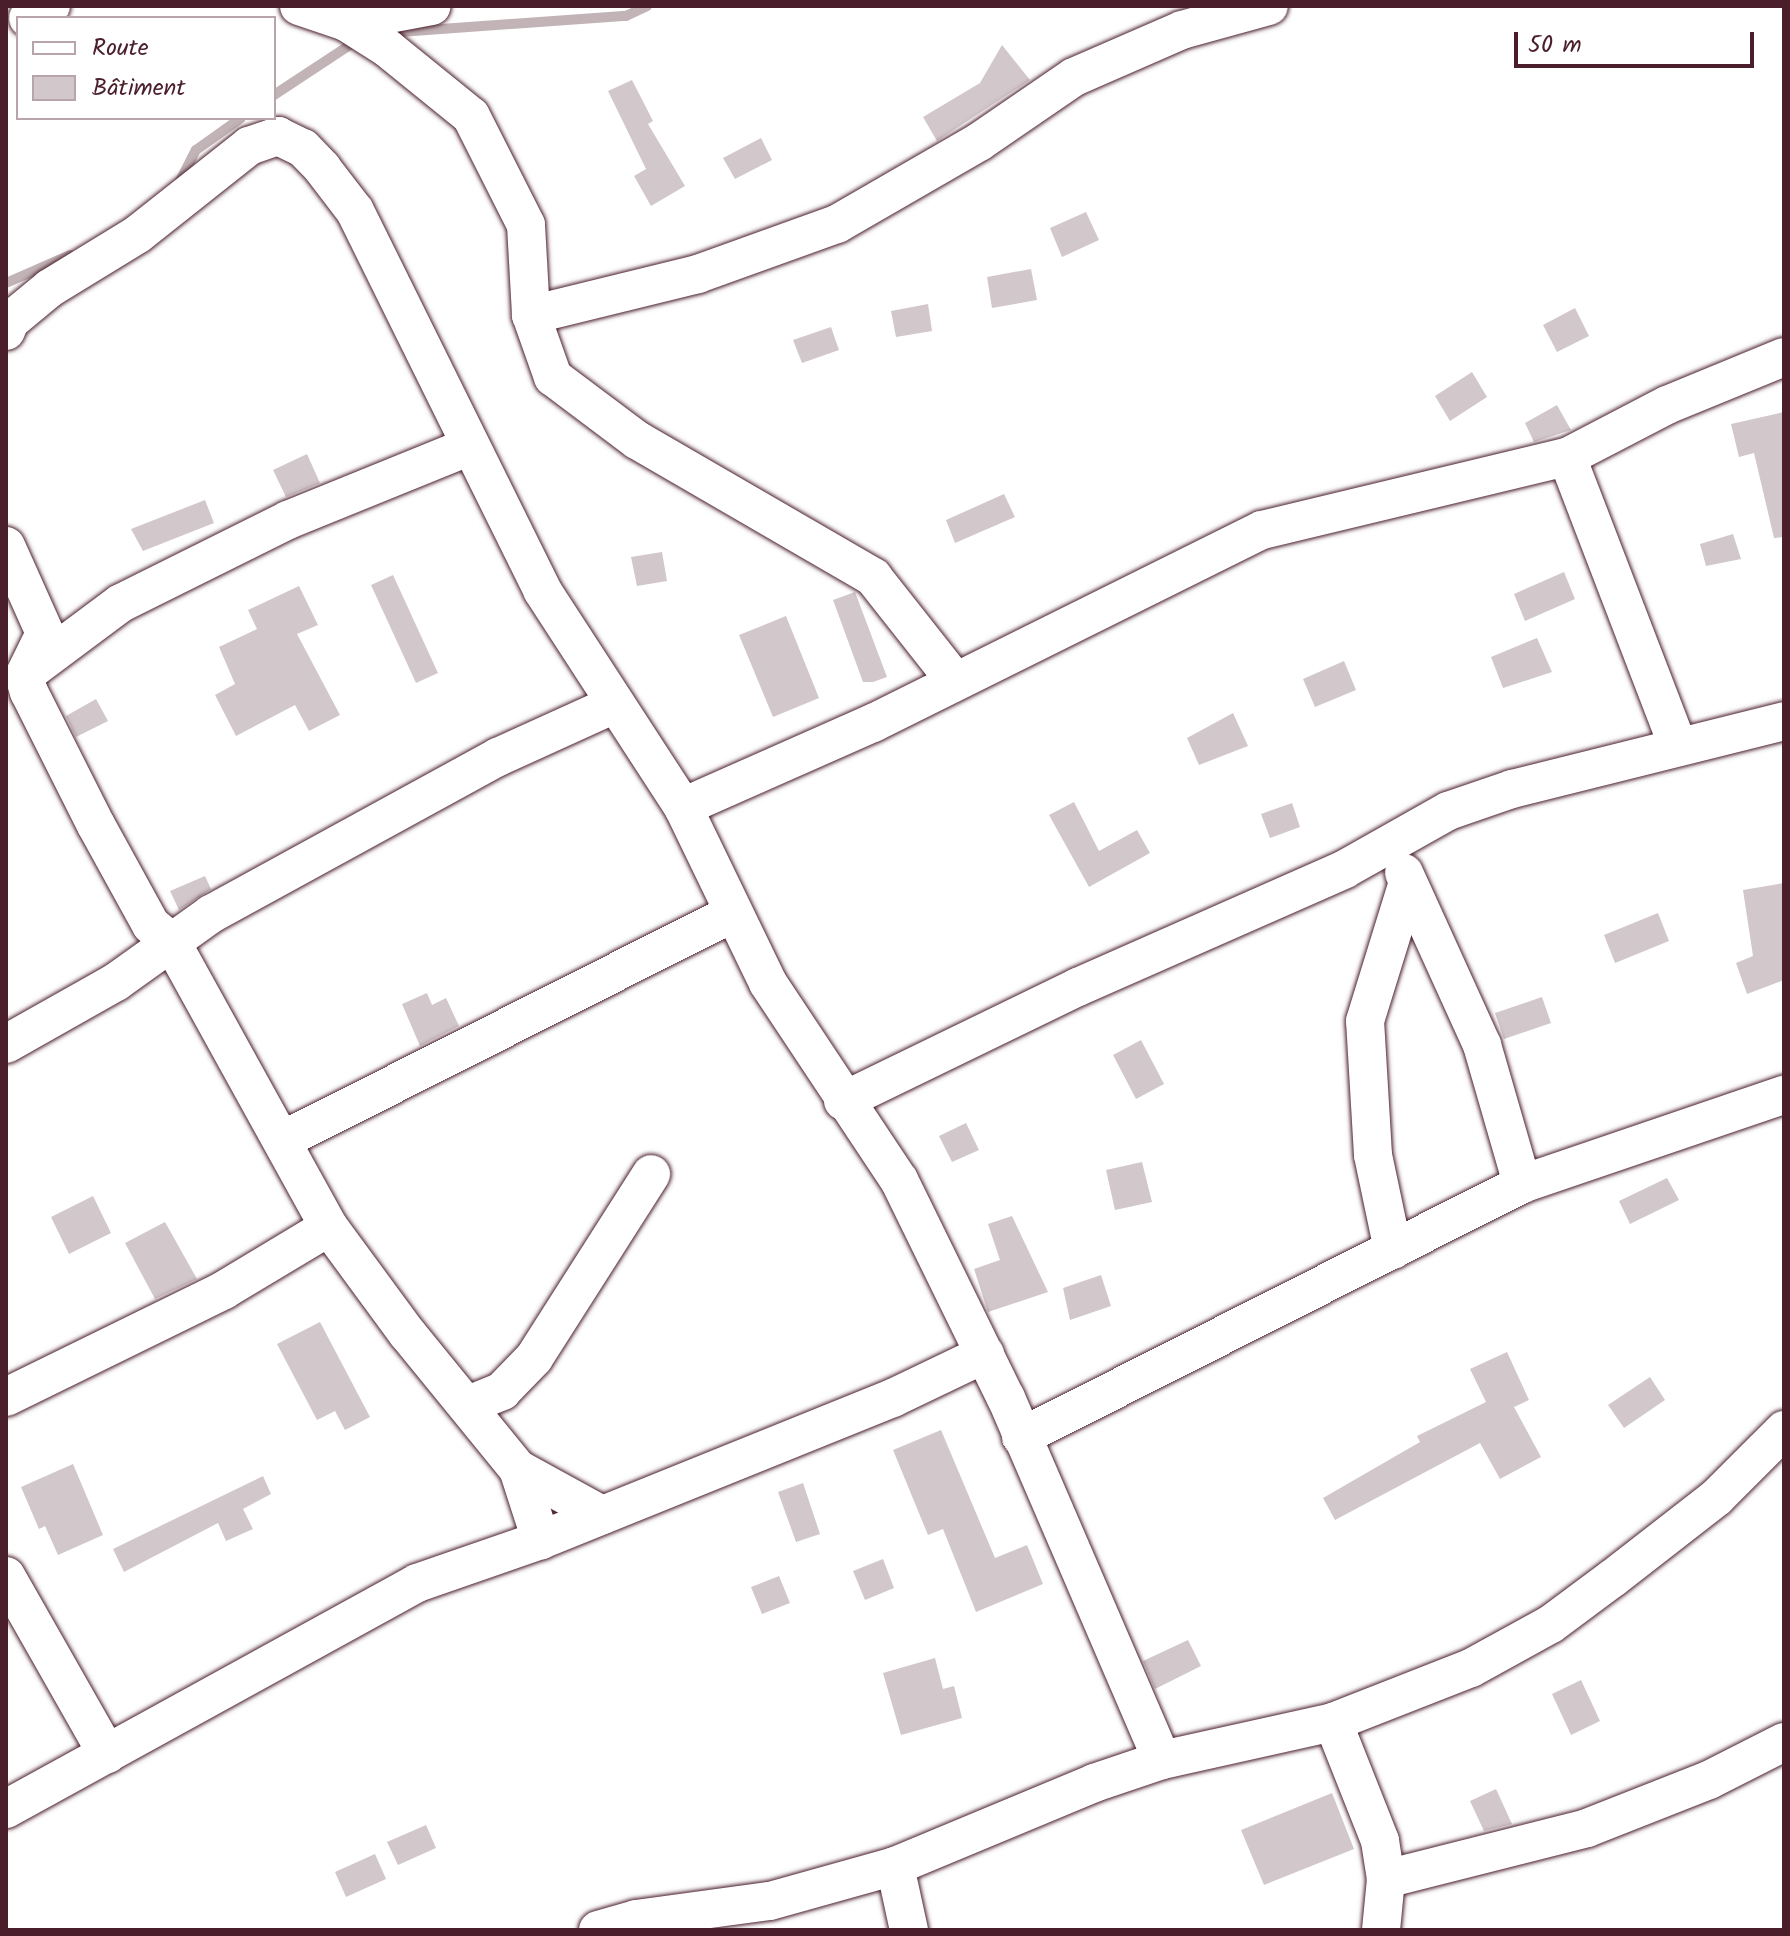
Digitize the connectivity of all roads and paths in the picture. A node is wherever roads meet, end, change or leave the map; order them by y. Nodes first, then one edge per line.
1 (51, 6) edge
2 (299, 6) edge
3 (432, 6) edge
4 (1269, 6) edge
5 (32, 16) edge
6 (346, 22) junction
7 (531, 315) junction
8 (6, 331) edge
9 (1784, 357) edge
10 (468, 447) junction
11 (1567, 457) junction
12 (6, 546) edge
13 (15, 681) edge
14 (955, 681) junction
15 (615, 704) junction
16 (1784, 721) edge
17 (1678, 746) junction
18 (683, 807) junction
19 (1396, 838) junction
20 (1407, 885) junction
21 (733, 913) junction
22 (171, 941) junction
23 (6, 1044) edge
24 (1784, 1095) edge
25 (843, 1101) junction
26 (285, 1139) junction
27 (651, 1174) dead end
28 (1522, 1184) junction
29 (329, 1227) junction
30 (1393, 1250) junction
31 (985, 1354) junction
32 (6, 1397) edge
33 (468, 1405) junction
34 (1784, 1430) edge
35 (1021, 1437) junction
36 (518, 1469) junction
37 (602, 1515) junction
38 (541, 1540) junction
39 (6, 1576) edge
40 (1333, 1722) junction
41 (1784, 1742) edge
42 (107, 1754) junction
43 (1162, 1760) junction
44 (6, 1809) edge
45 (895, 1866) junction
46 (1386, 1879) junction
47 (598, 1930) edge
48 (909, 1930) edge
49 (1381, 1930) edge

1 - 5 street
2 - 6 street
3 - 6 street
4 - 7 street
6 - 7 street
7 - 14 street
8 - 10 street
9 - 11 street
10 - 13 street
10 - 15 street
11 - 14 street
11 - 17 street
12 - 13 street
13 - 22 street
14 - 18 street
15 - 18 street
15 - 22 street
16 - 17 street
17 - 19 street
18 - 21 street
19 - 20 street
19 - 25 street
20 - 28 street
20 - 30 street
21 - 25 street
21 - 26 street
22 - 23 street
22 - 26 street
24 - 28 street
25 - 31 street
26 - 29 street
27 - 33 street
28 - 30 street
29 - 32 street
29 - 33 street
30 - 35 street
31 - 35 street
31 - 37 street
33 - 36 street
34 - 40 street
35 - 43 street
36 - 37 street
36 - 38 street
37 - 38 street
38 - 42 street
39 - 42 street
40 - 43 street
40 - 46 street
41 - 46 street
42 - 44 street
43 - 45 street
45 - 47 street
45 - 48 street
46 - 49 street

